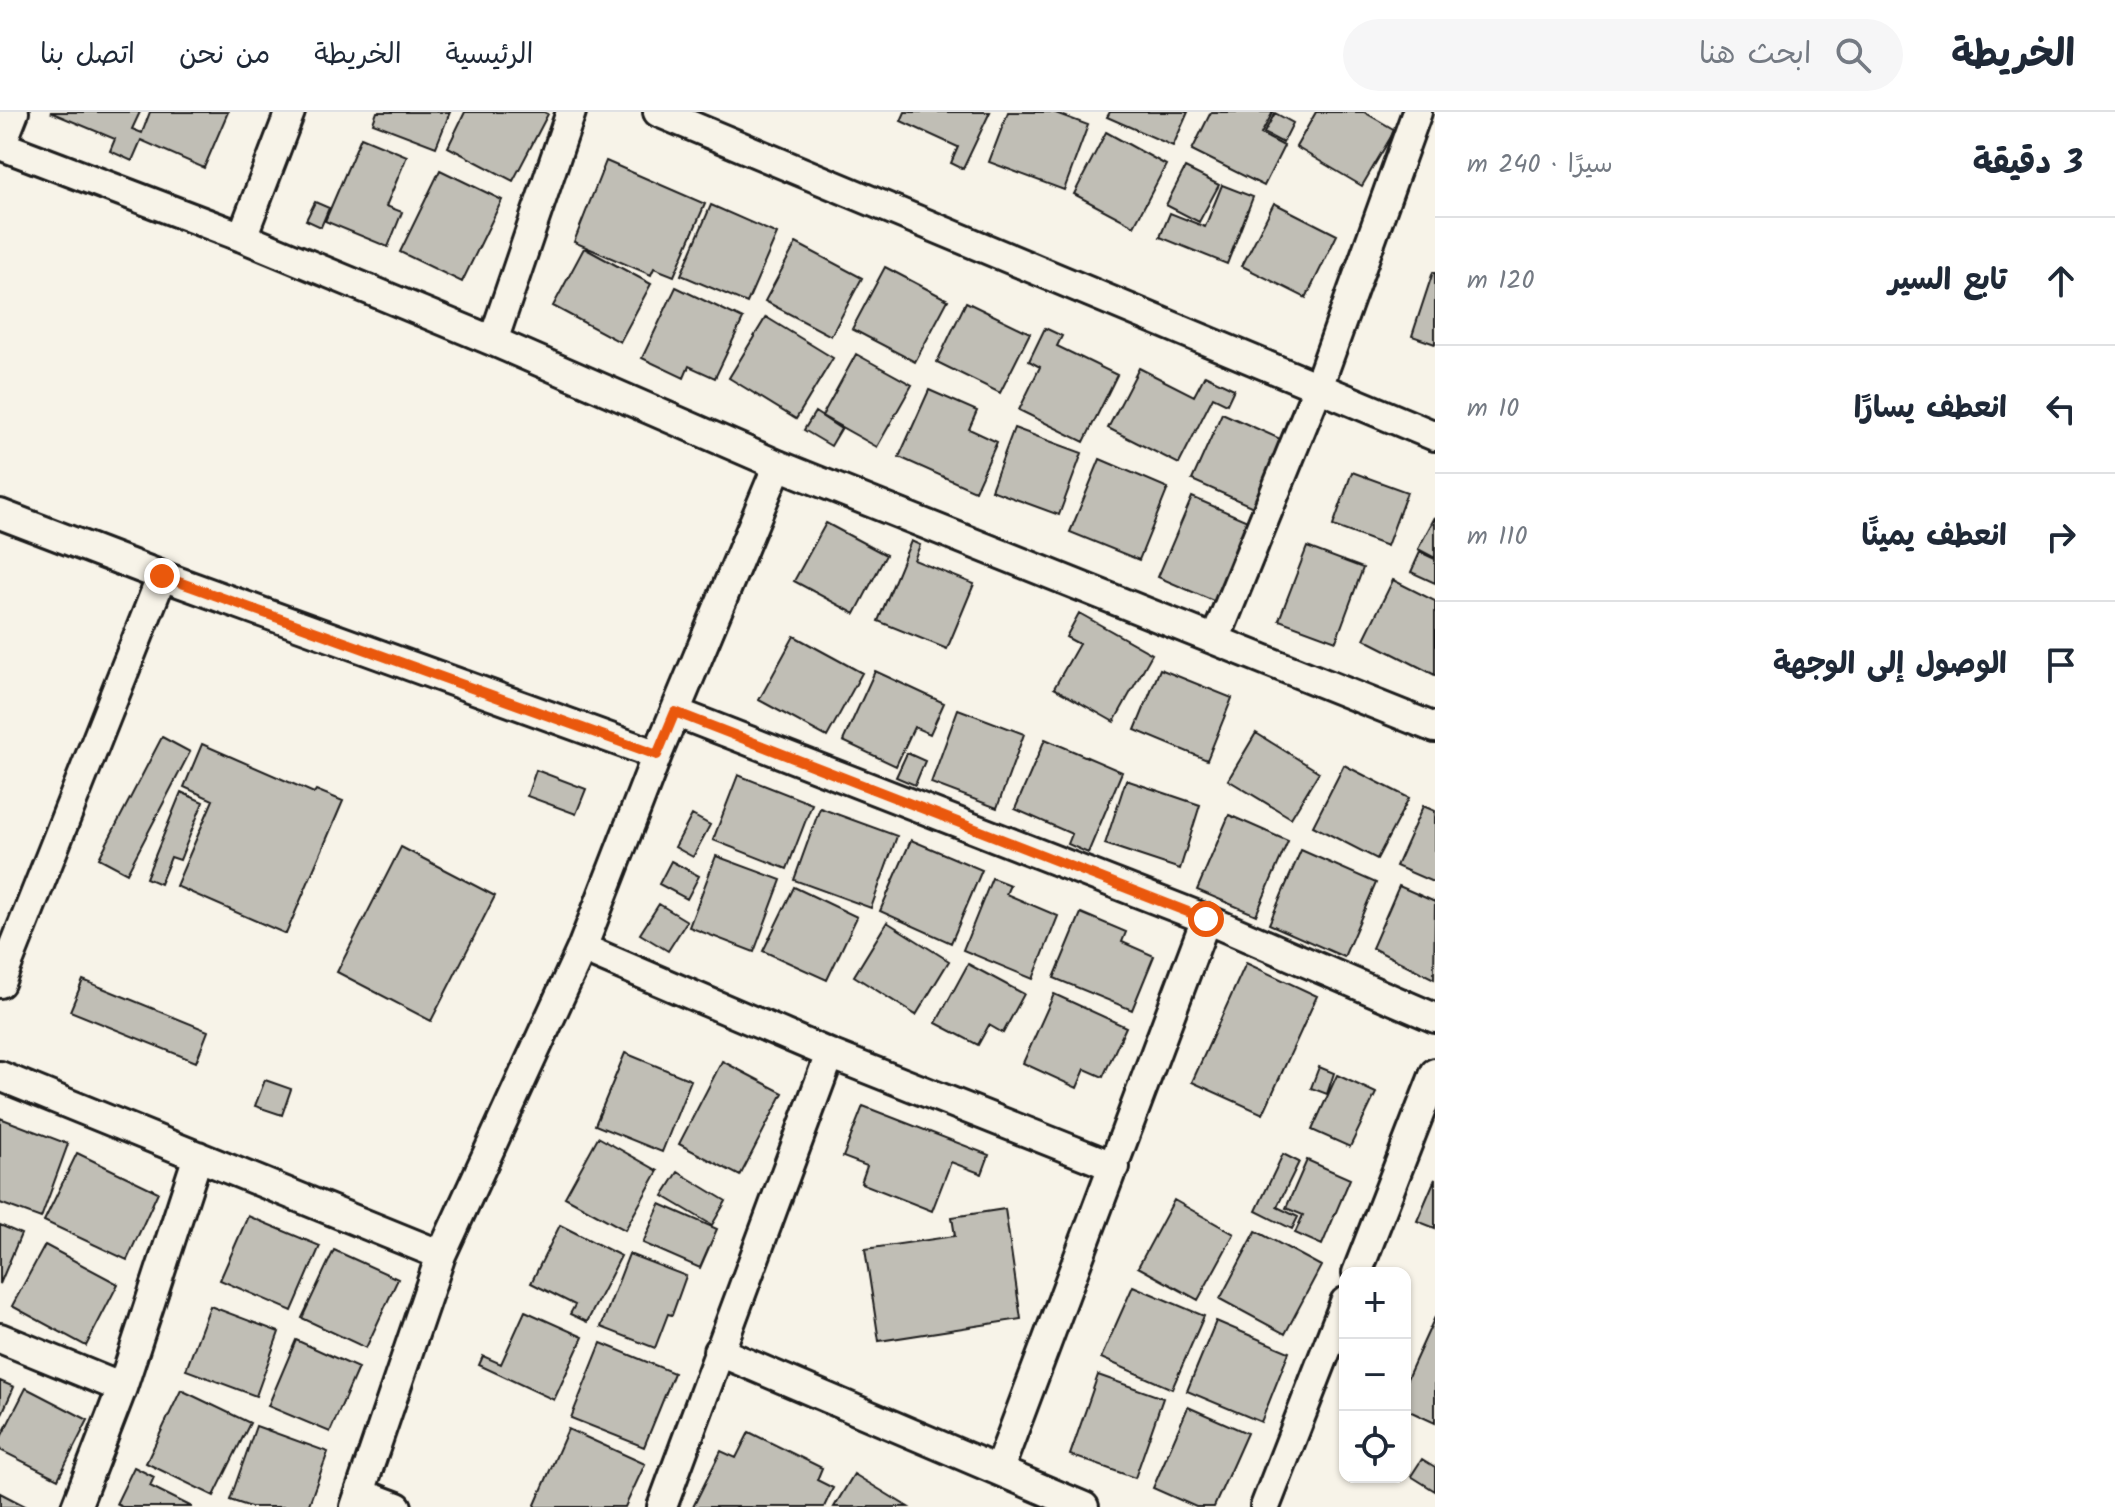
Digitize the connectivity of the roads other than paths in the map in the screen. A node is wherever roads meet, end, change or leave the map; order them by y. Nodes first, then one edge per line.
1 (14, 112) edge
2 (290, 112) edge
3 (571, 112) edge
4 (658, 112) edge
5 (1417, 112) edge
6 (1, 145) edge
7 (242, 237) junction
8 (493, 341) junction
9 (1318, 387) junction
10 (1435, 436) edge
11 (778, 465) junction
12 (0, 514) edge
13 (162, 576) junction
14 (1215, 640) junction
15 (675, 712) junction
16 (1435, 728) edge
17 (657, 755) junction
18 (1206, 919) junction
19 (582, 948) junction
20 (0, 983) edge
21 (1435, 1018) edge
22 (830, 1054) junction
23 (1435, 1073) edge
24 (0, 1076) edge
25 (198, 1156) junction
26 (1115, 1167) junction
27 (441, 1255) junction
28 (1359, 1267) edge
29 (1339, 1317) edge
30 (0, 1338) edge
31 (718, 1351) junction
32 (122, 1388) junction
33 (999, 1469) junction
34 (358, 1500) edge
35 (76, 1507) edge
36 (397, 1507) edge
37 (662, 1507) edge
38 (1084, 1507) edge
39 (1265, 1507) edge

1 - 6 street
2 - 7 street
3 - 8 street
4 - 9 street
5 - 9 street
6 - 7 street
7 - 8 street
8 - 11 street
9 - 10 street
9 - 14 street
11 - 14 street
11 - 15 street
12 - 13 street
13 - 17 street
13 - 20 street
14 - 16 street
15 - 17 street
15 - 18 street
17 - 19 street
18 - 21 street
18 - 26 street
19 - 22 street
19 - 27 street
22 - 26 street
22 - 31 street
23 - 28 street
24 - 25 street
25 - 27 street
25 - 32 street
26 - 33 street
27 - 34 street
29 - 39 street
30 - 32 street
31 - 33 street
31 - 37 street
32 - 35 street
33 - 38 street
34 - 36 street

